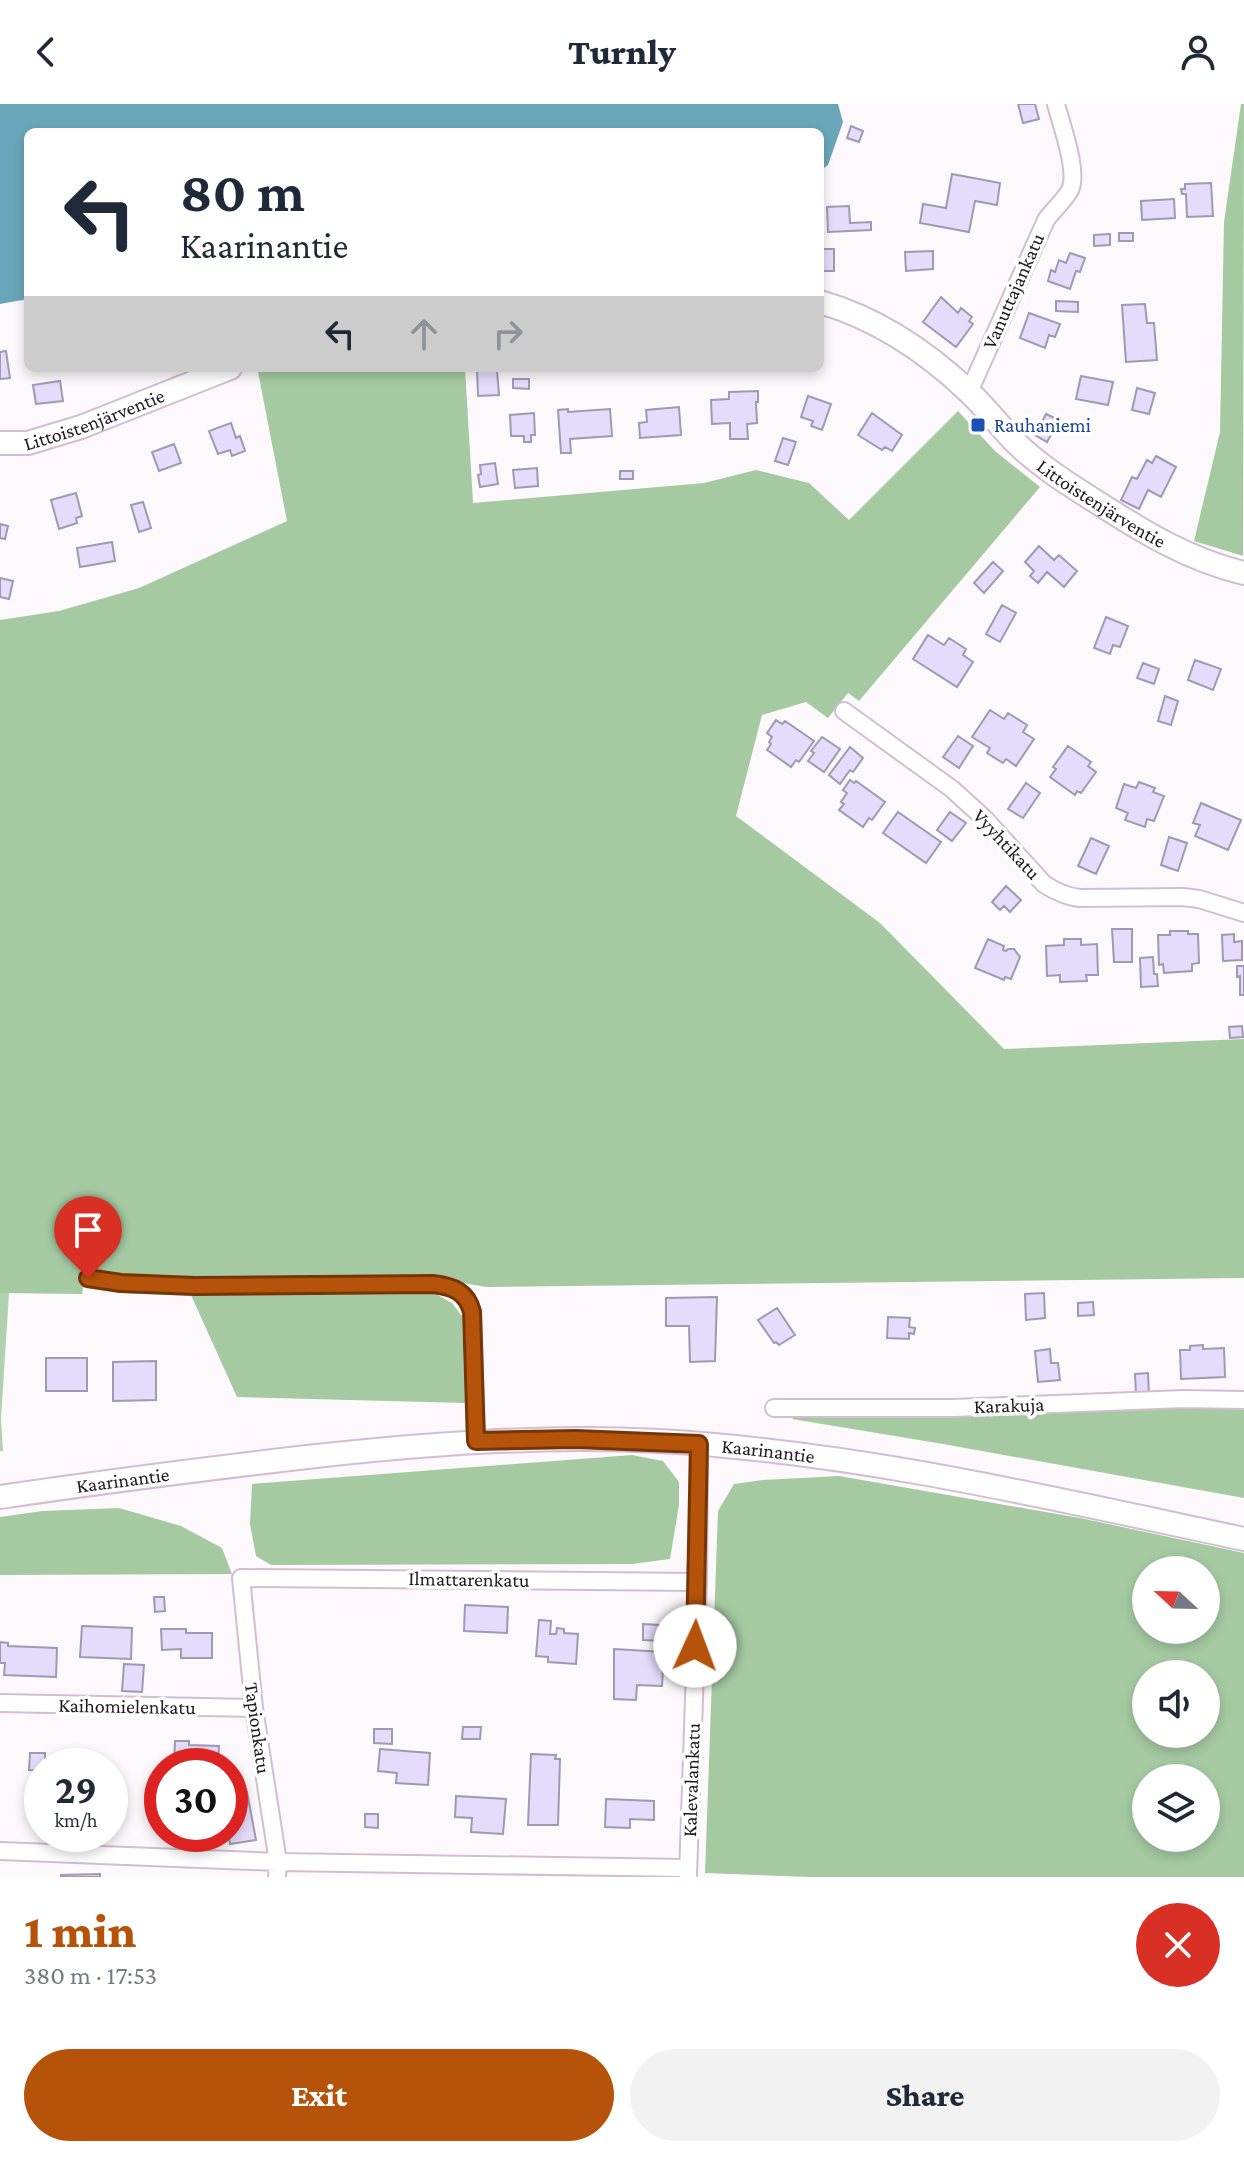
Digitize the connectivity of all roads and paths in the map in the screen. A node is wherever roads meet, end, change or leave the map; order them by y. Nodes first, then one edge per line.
1 (1056, 104) edge
2 (824, 303) edge
3 (220, 372) edge
4 (969, 392) junction
5 (0, 443) edge
6 (1244, 573) edge
7 (844, 711) dead end
8 (1244, 913) edge
9 (88, 1278) dead end
10 (1244, 1400) edge
11 (774, 1408) dead end
12 (476, 1441) junction
13 (699, 1444) junction
14 (0, 1497) edge
15 (1244, 1539) edge
16 (241, 1578) joint
17 (698, 1582) junction
18 (0, 1703) edge
19 (254, 1708) junction
20 (0, 1851) edge
21 (278, 1870) edge
22 (688, 1872) edge

1 - 4 street, Vanuttajankatu
2 - 4 main road, Littoistenjärventie
3 - 5 main road, Littoistenjärventie
4 - 6 main road, Littoistenjärventie
7 - 8 street, Vyyhtikatu
9 - 12 street
10 - 11 street, Karakuja
12 - 13 main road, Kaarinantie
12 - 14 main road, Kaarinantie
13 - 15 main road, Kaarinantie
13 - 17 street, Kalevalankatu
16 - 17 street, Ilmattarenkatu
16 - 19 street, Tapionkatu
17 - 22 street, Kalevalankatu
18 - 19 street, Kaihomielenkatu
19 - 21 street, Tapionkatu
20 - 21 street
21 - 22 street

